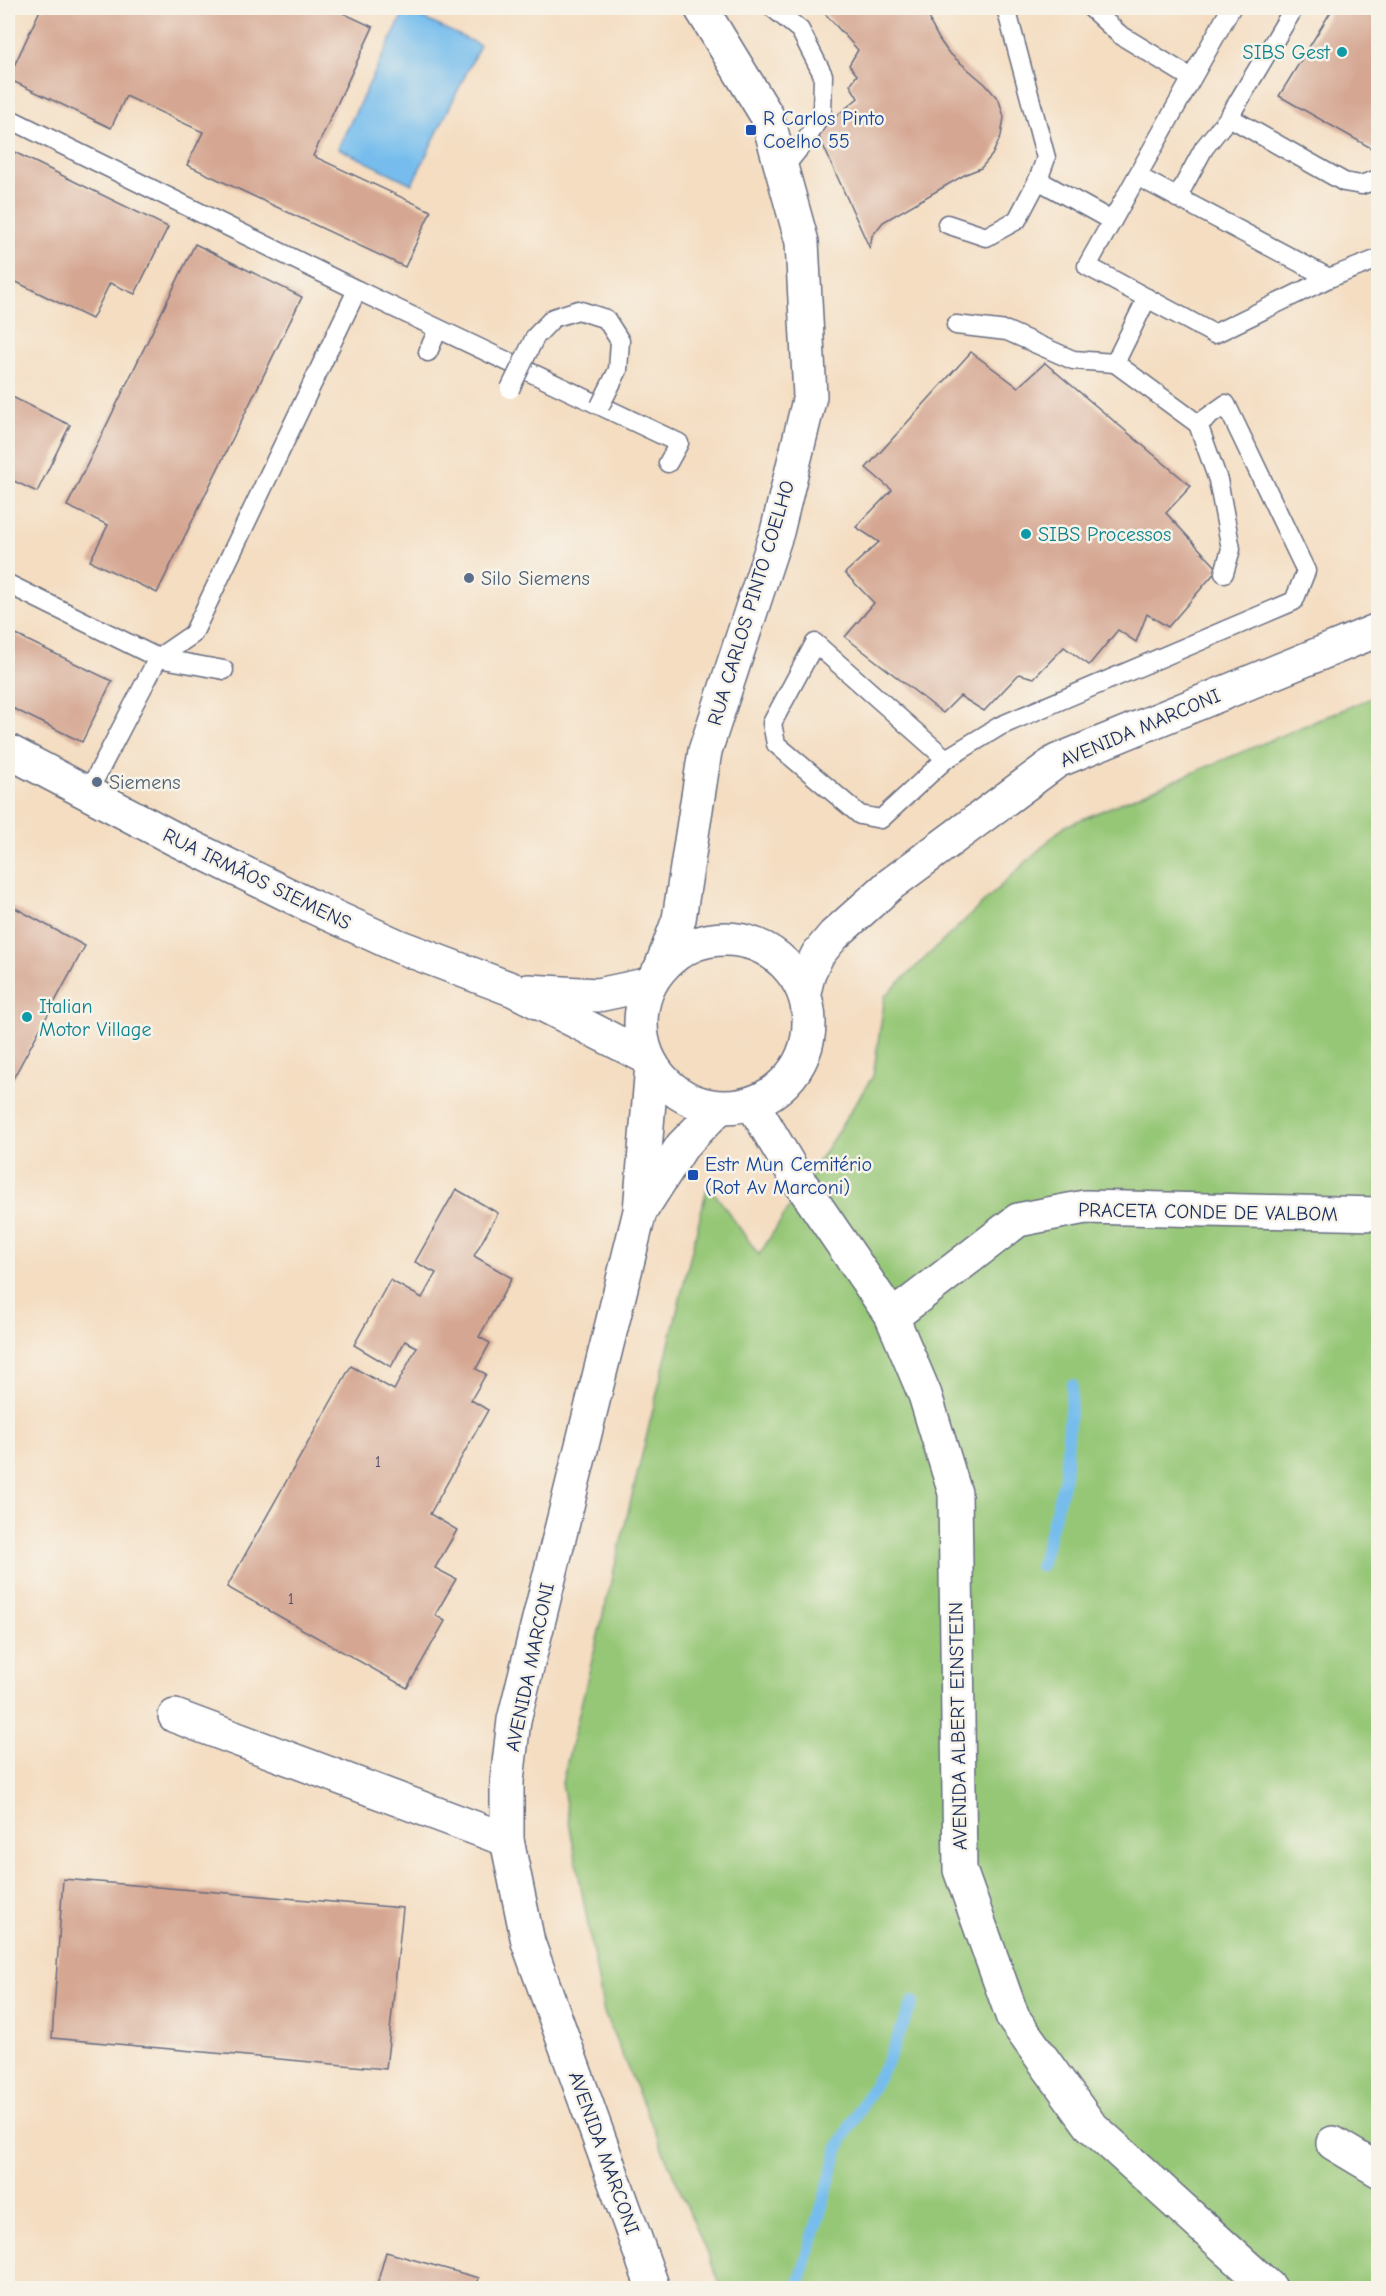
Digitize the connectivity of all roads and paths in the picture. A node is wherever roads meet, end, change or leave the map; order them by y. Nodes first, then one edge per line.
1 (701, 8) edge
2 (773, 8) edge
3 (1006, 8) edge
4 (1091, 8) edge
5 (1231, 8) edge
6 (1294, 8) edge
7 (1191, 78) junction
8 (1229, 117) junction
9 (8, 118) edge
10 (782, 170) junction
11 (1137, 176) junction
12 (1378, 179) edge
13 (1038, 180) junction
14 (1178, 198) junction
15 (1112, 221) junction
16 (947, 224) dead end
17 (1378, 259) edge
18 (1329, 278) junction
19 (357, 290) junction
20 (1147, 298) junction
21 (956, 325) dead end
22 (438, 329) junction
23 (428, 352) dead end
24 (1114, 363) junction
25 (510, 389) dead end
26 (600, 406) junction
27 (1198, 424) junction
28 (668, 464) dead end
29 (1224, 573) dead end
30 (8, 584) edge
31 (1378, 630) edge
32 (158, 658) junction
33 (225, 670) dead end
34 (8, 751) edge
35 (946, 759) junction
36 (87, 794) junction
37 (656, 975) junction
38 (514, 990) junction
39 (804, 992) junction
40 (650, 1062) junction
41 (752, 1103) junction
42 (719, 1108) junction
43 (640, 1211) junction
44 (1378, 1214) edge
45 (892, 1317) junction
46 (175, 1716) dead end
47 (507, 1840) junction
48 (1333, 2143) dead end
49 (1378, 2170) edge
50 (653, 2289) edge
51 (1270, 2289) edge

1 - 10 street, RUA CARLOS PINTO COELHO
2 - 10 lane
3 - 13 lane
4 - 7 lane
5 - 7 lane
6 - 8 lane
7 - 11 lane
8 - 12 lane
8 - 14 lane
9 - 19 lane
10 - 37 street, RUA CARLOS PINTO COELHO
11 - 14 lane
11 - 15 lane
13 - 15 lane
13 - 16 lane
14 - 18 lane
15 - 20 lane
17 - 18 lane
18 - 20 lane
19 - 22 lane
19 - 32 lane
20 - 24 lane
21 - 24 lane
22 - 23 lane
22 - 26 lane
24 - 27 lane
25 - 26 lane, bridge
26 - 28 lane
27 - 29 lane
27 - 35 lane
30 - 32 lane
31 - 39 street, AVENIDA MARCONI
32 - 33 lane
32 - 36 lane
34 - 36 street, RUA IRMÃOS SIEMENS
35 - 35 lane
36 - 38 street, RUA IRMÃOS SIEMENS
37 - 38 street, RUA IRMÃOS SIEMENS
37 - 39 street
37 - 40 street
38 - 40 street, RUA IRMÃOS SIEMENS
39 - 41 street
40 - 42 street
40 - 43 street, AVENIDA MARCONI
41 - 42 street
41 - 45 street, AVENIDA ALBERT EINSTEIN
42 - 43 street, AVENIDA MARCONI
43 - 47 street, AVENIDA MARCONI
44 - 45 street, PRACETA CONDE DE VALBOM
45 - 51 street, AVENIDA ALBERT EINSTEIN
46 - 47 street
47 - 50 street, AVENIDA MARCONI
48 - 49 street

